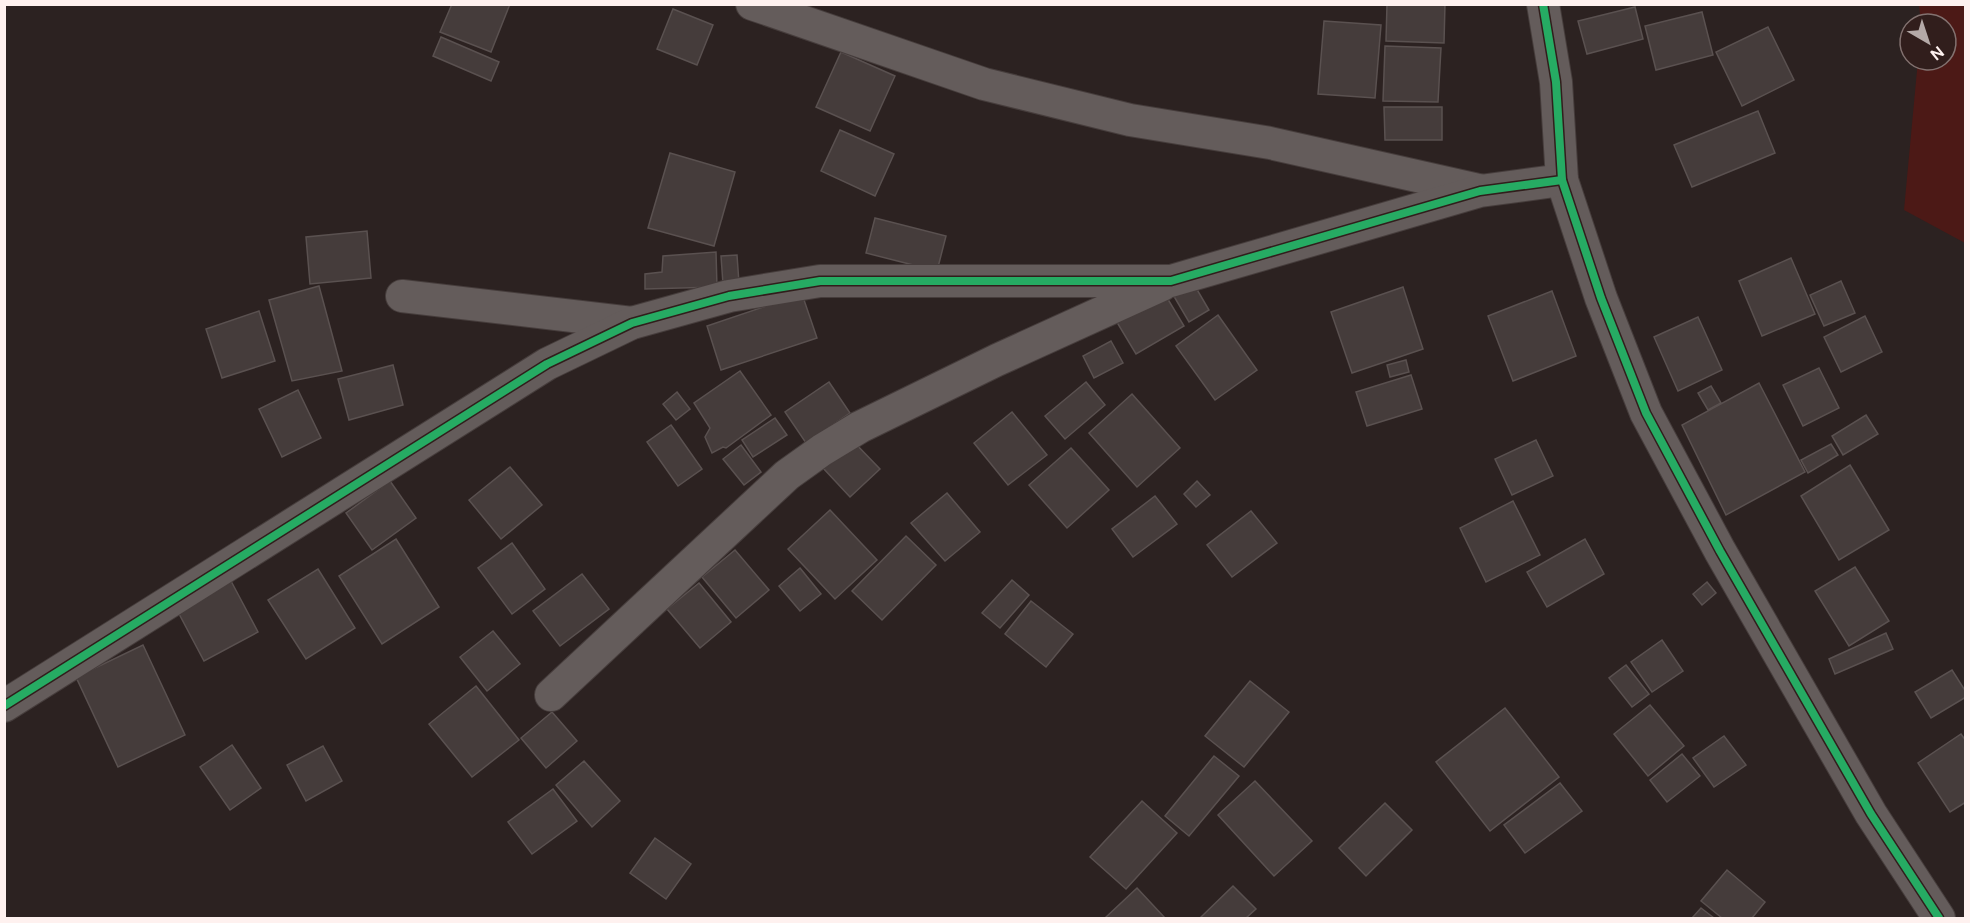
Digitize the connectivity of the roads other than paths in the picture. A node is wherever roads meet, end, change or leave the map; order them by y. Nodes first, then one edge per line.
1 (752, 4) edge
2 (1543, 4) edge
3 (1562, 180) junction
4 (1480, 191) junction
5 (1171, 281) junction
6 (402, 296) dead end
7 (632, 323) junction
8 (550, 695) dead end
9 (4, 706) edge
10 (1939, 918) edge

1 - 4 street
2 - 3 street
3 - 4 street
3 - 10 street
4 - 5 street
5 - 7 street
5 - 8 street
6 - 7 street
7 - 9 street

